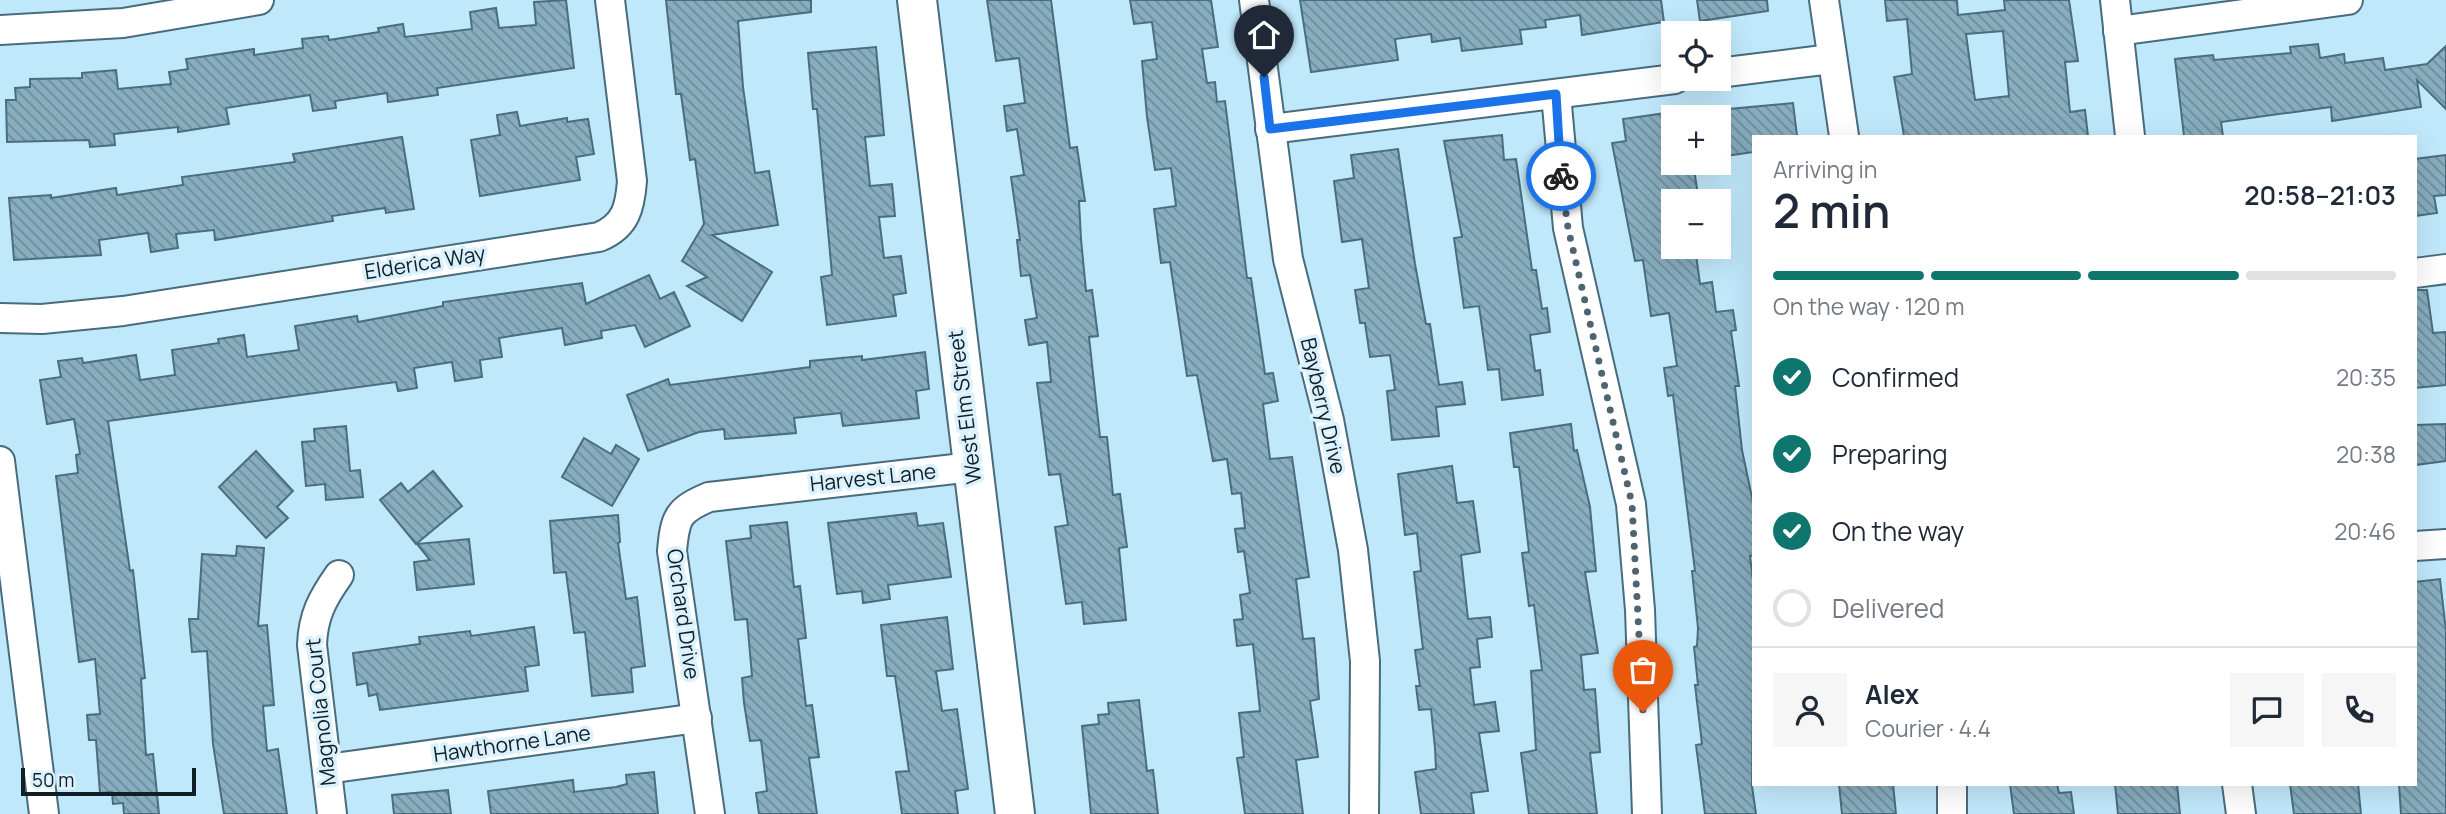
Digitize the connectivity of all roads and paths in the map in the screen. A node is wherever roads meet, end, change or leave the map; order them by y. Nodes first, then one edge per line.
1 (258, 0) edge
2 (610, 0) edge
3 (917, 0) edge
4 (1254, 0) edge
5 (1824, 0) edge
6 (2115, 0) edge
7 (2348, 0) edge
8 (186, 6) edge
9 (0, 30) edge
10 (2118, 31) junction
11 (1831, 59) junction
12 (1731, 71) edge
13 (1661, 81) edge
14 (1556, 94) junction
15 (1270, 129) junction
16 (1844, 135) edge
17 (2130, 135) edge
18 (2446, 269) edge
19 (2417, 273) edge
20 (0, 318) edge
21 (0, 461) edge
22 (972, 467) junction
23 (774, 489) joint
24 (2446, 544) edge
25 (2417, 546) edge
26 (339, 575) dead end
27 (697, 718) junction
28 (327, 769) junction
29 (1952, 786) edge
30 (2237, 786) edge
31 (44, 814) edge
32 (332, 814) edge
33 (710, 814) edge
34 (1015, 814) edge
35 (1364, 814) edge
36 (1647, 814) edge
37 (1952, 814) edge
38 (2241, 814) edge

1 - 8 street
2 - 20 street, Elderica Way
3 - 22 street, West Elm Street
4 - 15 street, Bayberry Drive
5 - 11 street
6 - 10 street
7 - 10 street
8 - 9 street
10 - 17 street
11 - 12 street
11 - 16 street
13 - 14 street
14 - 15 street
14 - 36 street
15 - 35 street, Bayberry Drive
18 - 19 street
21 - 31 street
22 - 23 street, Harvest Lane
22 - 34 street, West Elm Street
23 - 27 street, Orchard Drive
24 - 25 street
26 - 28 street, Magnolia Court
27 - 28 street, Hawthorne Lane
27 - 33 street, Orchard Drive
28 - 32 street, Magnolia Court
29 - 37 street
30 - 38 street

